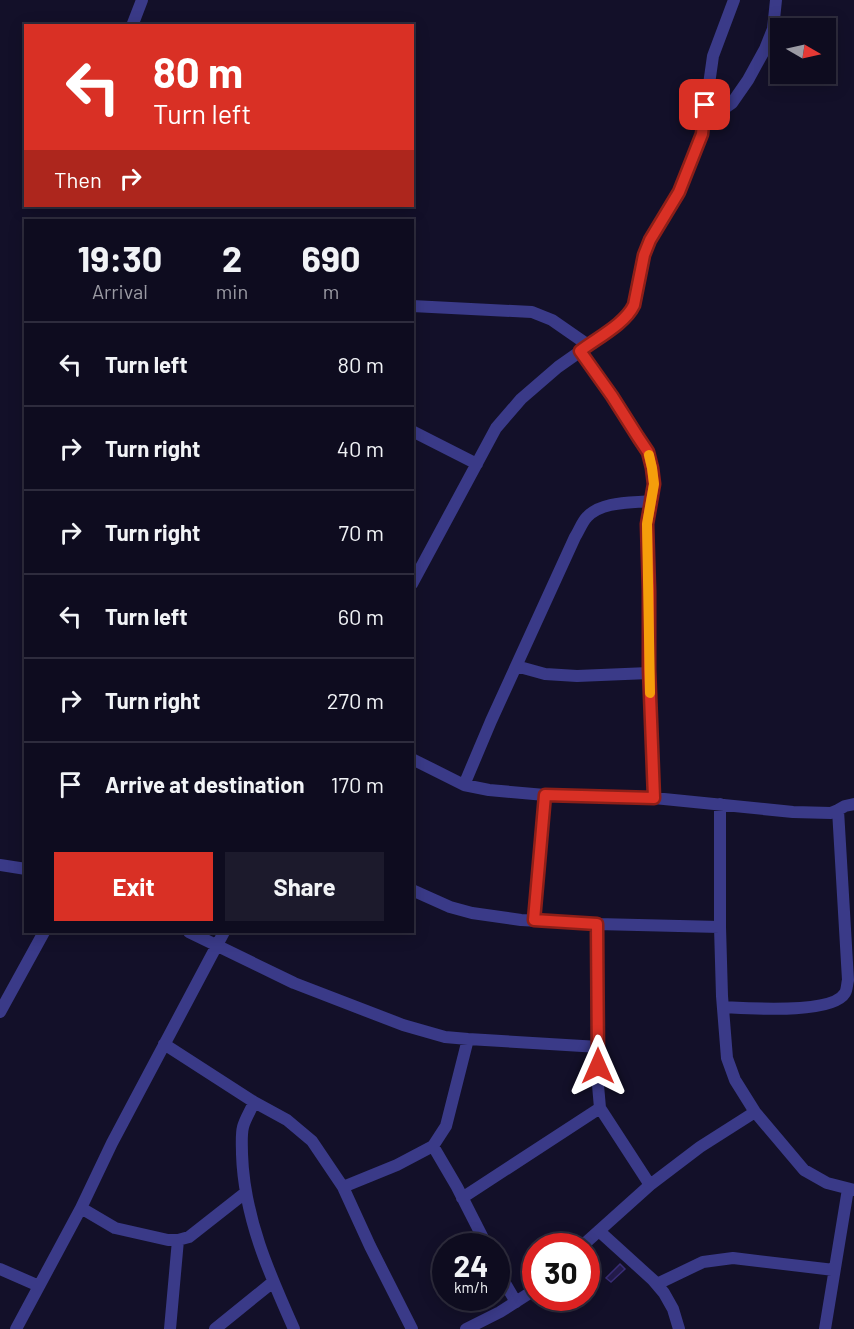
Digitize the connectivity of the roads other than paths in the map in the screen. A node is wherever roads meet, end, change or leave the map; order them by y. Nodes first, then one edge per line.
1 (142, 0) edge
2 (734, 0) edge
3 (776, 0) edge
4 (133, 24) edge
5 (704, 123) junction
6 (414, 306) edge
7 (584, 348) junction
8 (414, 431) edge
9 (477, 464) junction
10 (651, 501) junction
11 (414, 580) edge
12 (516, 666) junction
13 (649, 673) junction
14 (414, 760) edge
15 (464, 785) junction
16 (545, 795) junction
17 (654, 798) junction
18 (720, 804) junction
19 (854, 804) edge
20 (838, 810) junction
21 (0, 865) edge
22 (24, 869) edge
23 (414, 891) edge
24 (534, 920) junction
25 (597, 924) junction
26 (720, 927) junction
27 (43, 933) edge
28 (191, 933) edge
29 (224, 933) edge
30 (218, 945) junction
31 (2, 1006) edge
32 (723, 1007) junction
33 (468, 1040) junction
34 (164, 1044) junction
35 (599, 1047) junction
36 (254, 1102) junction
37 (600, 1108) junction
38 (755, 1112) junction
39 (433, 1146) junction
40 (650, 1185) junction
41 (343, 1187) junction
42 (851, 1189) edge
43 (245, 1192) junction
44 (462, 1198) junction
45 (81, 1208) junction
46 (599, 1231) junction
47 (480, 1233) edge
48 (597, 1233) edge
49 (178, 1240) junction
50 (0, 1269) edge
51 (834, 1270) junction
52 (273, 1282) junction
53 (657, 1284) junction
54 (39, 1286) junction
55 (510, 1292) edge
56 (522, 1298) edge
57 (516, 1302) junction
58 (16, 1329) edge
59 (170, 1329) edge
60 (215, 1329) edge
61 (294, 1329) edge
62 (412, 1329) edge
63 (466, 1329) edge
64 (679, 1329) edge
65 (825, 1329) edge

1 - 4 street
2 - 5 street
3 - 5 street
5 - 7 street
6 - 7 street
7 - 9 street
7 - 10 street
8 - 9 street
9 - 11 street
10 - 12 street
10 - 13 street
12 - 13 street
12 - 15 street
13 - 17 street
14 - 15 street
15 - 16 street
16 - 17 street
16 - 24 street
17 - 18 street
18 - 20 street
18 - 26 street
19 - 20 street
20 - 32 street
21 - 22 street
23 - 24 street
24 - 25 street
25 - 26 street
25 - 35 street
26 - 32 street
27 - 31 street
28 - 30 street
29 - 30 street
30 - 33 street
30 - 34 street
32 - 38 street
33 - 35 street
33 - 39 street
34 - 36 street
34 - 45 street
35 - 37 street
36 - 41 street
36 - 43 street
37 - 40 street
37 - 44 street
38 - 40 street
38 - 42 street
39 - 41 street
39 - 44 street
40 - 46 street
41 - 62 street
42 - 51 street
43 - 49 street
43 - 52 street
44 - 47 street
45 - 49 street
45 - 54 street
46 - 48 street
46 - 53 street
49 - 59 street
50 - 54 street
51 - 53 street
51 - 65 street
52 - 60 street
52 - 61 street
53 - 64 street
54 - 58 street
55 - 57 street
56 - 57 street
57 - 63 street

